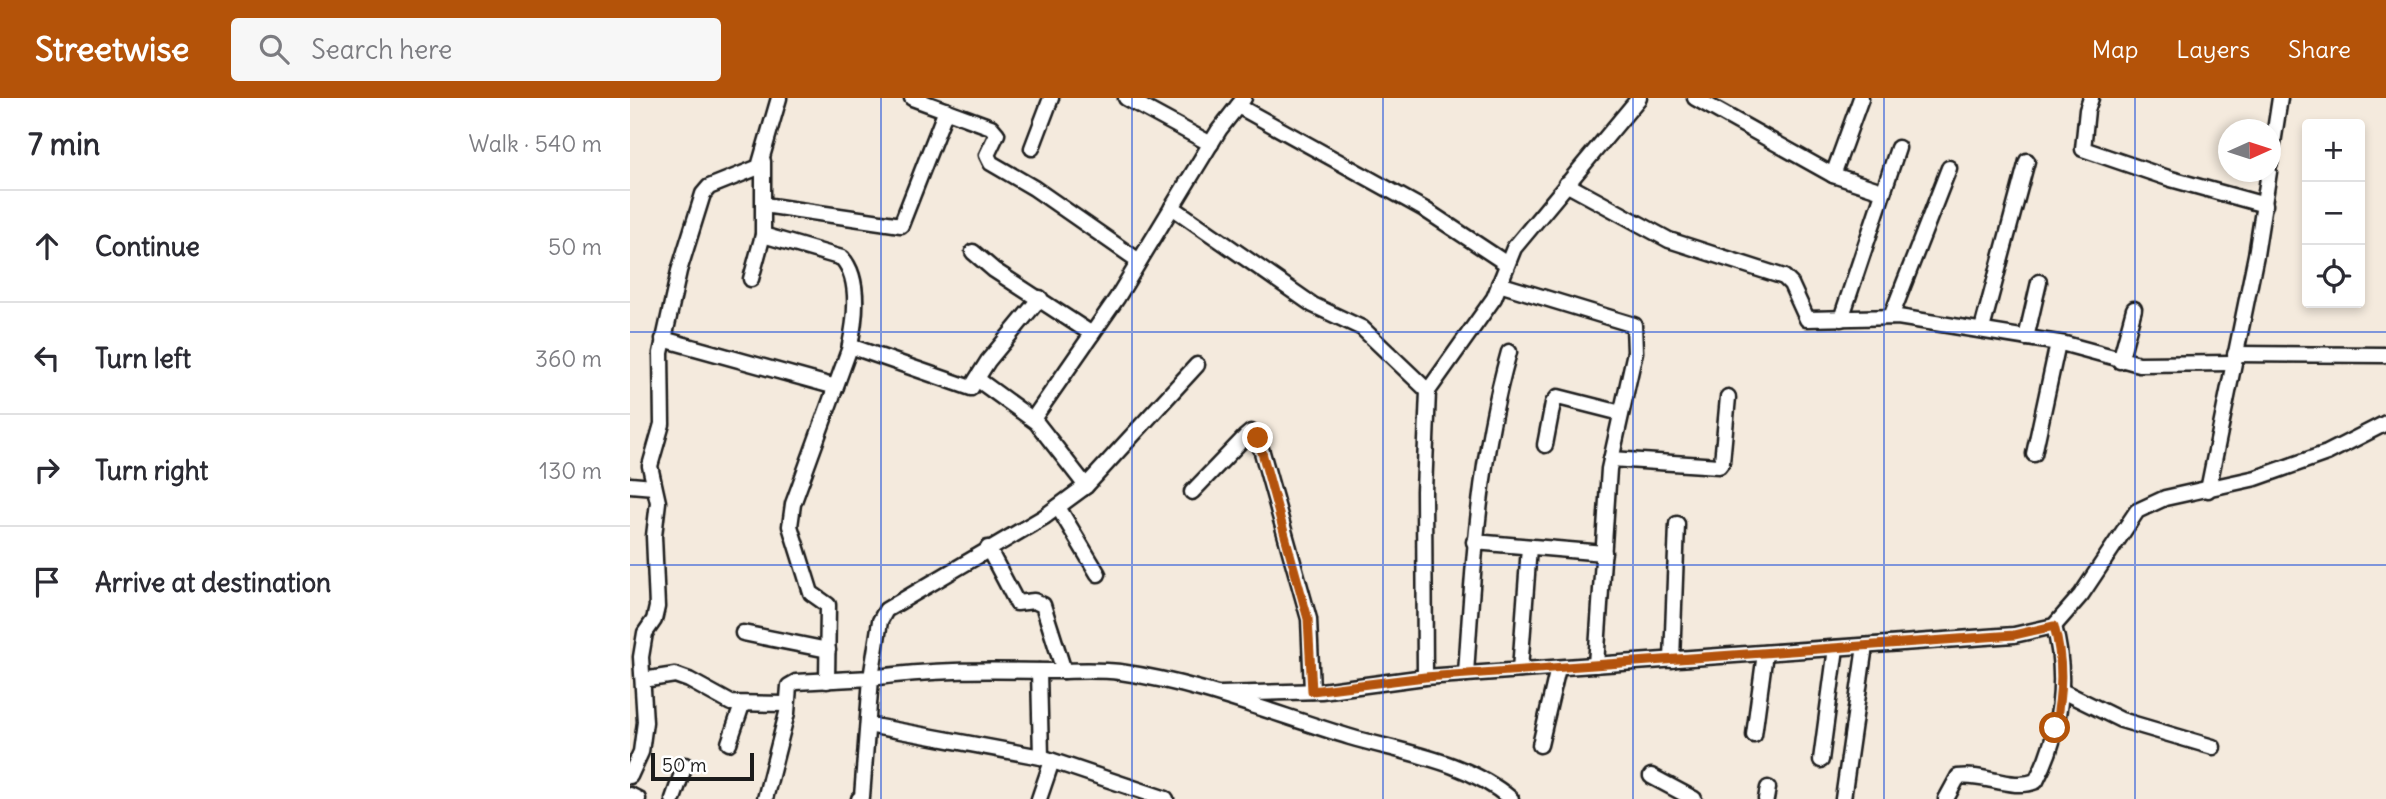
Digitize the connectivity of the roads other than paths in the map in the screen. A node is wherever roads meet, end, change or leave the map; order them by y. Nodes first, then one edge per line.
1 (779, 98) edge
2 (912, 98) edge
3 (1051, 98) edge
4 (1126, 98) edge
5 (1639, 98) edge
6 (1695, 98) edge
7 (2091, 98) edge
8 (2280, 98) edge
9 (1856, 100) edge
10 (1241, 102) edge
11 (946, 110) junction
12 (2277, 119) edge
13 (1211, 144) junction
14 (1032, 148) dead end
15 (1898, 148) dead end
16 (763, 161) junction
17 (2027, 161) dead end
18 (1949, 168) dead end
19 (1833, 175) junction
20 (2267, 182) edge
21 (1566, 184) junction
22 (1882, 191) junction
23 (764, 205) junction
24 (2264, 205) junction
25 (1172, 207) junction
26 (763, 235) junction
27 (973, 252) dead end
28 (1139, 261) junction
29 (1507, 264) junction
30 (751, 279) dead end
31 (2039, 282) dead end
32 (1499, 284) junction
33 (1040, 298) junction
34 (2134, 309) dead end
35 (1891, 317) junction
36 (1841, 319) junction
37 (1982, 329) junction
38 (1092, 334) junction
39 (2026, 338) junction
40 (663, 339) junction
41 (2058, 343) junction
42 (850, 346) junction
43 (1509, 352) dead end
44 (2386, 355) edge
45 (2234, 359) junction
46 (2120, 360) junction
47 (1197, 365) dead end
48 (977, 379) junction
49 (836, 387) junction
50 (1428, 391) junction
51 (1728, 397) dead end
52 (1621, 413) junction
53 (1033, 419) junction
54 (2386, 423) edge
55 (1545, 445) dead end
56 (2034, 454) dead end
57 (1611, 459) junction
58 (630, 485) edge
59 (1086, 486) junction
60 (654, 487) junction
61 (2208, 490) junction
62 (1192, 492) dead end
63 (1058, 507) junction
64 (1677, 524) dead end
65 (1475, 542) junction
66 (1529, 547) junction
67 (988, 548) junction
68 (1604, 553) junction
69 (1098, 573) dead end
70 (2054, 626) junction
71 (743, 633) dead end
72 (1865, 646) junction
73 (1836, 648) junction
74 (828, 650) junction
75 (1765, 653) junction
76 (1672, 660) junction
77 (1596, 665) junction
78 (1558, 668) junction
79 (1520, 670) junction
80 (1040, 671) junction
81 (1064, 671) junction
82 (1466, 674) junction
83 (1425, 677) junction
84 (872, 678) junction
85 (643, 680) junction
86 (827, 681) junction
87 (1312, 691) junction
88 (2062, 691) junction
89 (1221, 694) junction
90 (788, 704) junction
91 (742, 705) junction
92 (868, 725) junction
93 (1754, 735) dead end
94 (729, 743) dead end
95 (1540, 745) dead end
96 (2213, 747) dead end
97 (1046, 759) junction
98 (1821, 760) dead end
99 (685, 765) dead end
100 (630, 776) edge
101 (1651, 776) dead end
102 (630, 796) edge
103 (862, 798) edge
104 (638, 799) edge
105 (673, 799) edge
106 (765, 799) edge
107 (1039, 799) edge
108 (1166, 799) edge
109 (1511, 799) edge
110 (1694, 799) edge
111 (1843, 799) edge
112 (1946, 799) edge

1 - 16 street
2 - 11 street
3 - 14 street
4 - 13 street
5 - 21 street
6 - 19 street
7 - 24 street
8 - 12 street
9 - 19 street
10 - 13 street
10 - 29 street
11 - 23 street
11 - 28 street
13 - 25 street
15 - 22 street
16 - 23 street
16 - 40 street
17 - 37 street
18 - 35 street
19 - 22 street
20 - 24 street
21 - 29 street
21 - 36 street
22 - 36 street
23 - 26 street
24 - 45 street
25 - 28 street
25 - 50 street
26 - 30 street
26 - 42 street
27 - 33 street
28 - 38 street
29 - 32 street
31 - 39 street
32 - 50 street
32 - 52 street
33 - 38 street
33 - 48 street
34 - 46 street
35 - 36 street
35 - 37 street
37 - 39 street
38 - 53 street
39 - 41 street
40 - 49 street
40 - 60 street
41 - 46 street
41 - 56 street
42 - 48 street
42 - 49 street
43 - 65 street
44 - 45 street
45 - 46 street
45 - 61 street
47 - 59 street
48 - 53 street
49 - 74 street
50 - 83 street
51 - 57 street
52 - 55 street
52 - 57 street
53 - 59 street
54 - 61 street
57 - 68 street
58 - 60 street
59 - 63 street
60 - 85 street
61 - 70 street
62 - 87 street
63 - 67 street
63 - 69 street
64 - 76 street
65 - 66 street
65 - 82 street
66 - 68 street
66 - 79 street
67 - 81 street
67 - 84 street
68 - 77 street
70 - 72 street
70 - 88 street
71 - 74 street
72 - 73 street
72 - 111 street
73 - 75 street
73 - 98 street
74 - 86 street
75 - 76 street
75 - 93 street
76 - 77 street
77 - 78 street
78 - 79 street
78 - 95 street
79 - 82 street
80 - 81 street
80 - 84 street
80 - 97 street
81 - 89 street
82 - 83 street
83 - 87 street
84 - 86 street
84 - 92 street
85 - 91 street
85 - 100 street
86 - 90 street
87 - 89 street
88 - 96 street
88 - 112 street
89 - 109 street
90 - 91 street
90 - 106 street
91 - 94 street
92 - 97 street
92 - 103 street
97 - 107 street
97 - 108 street
99 - 105 street
101 - 110 street
102 - 104 street

